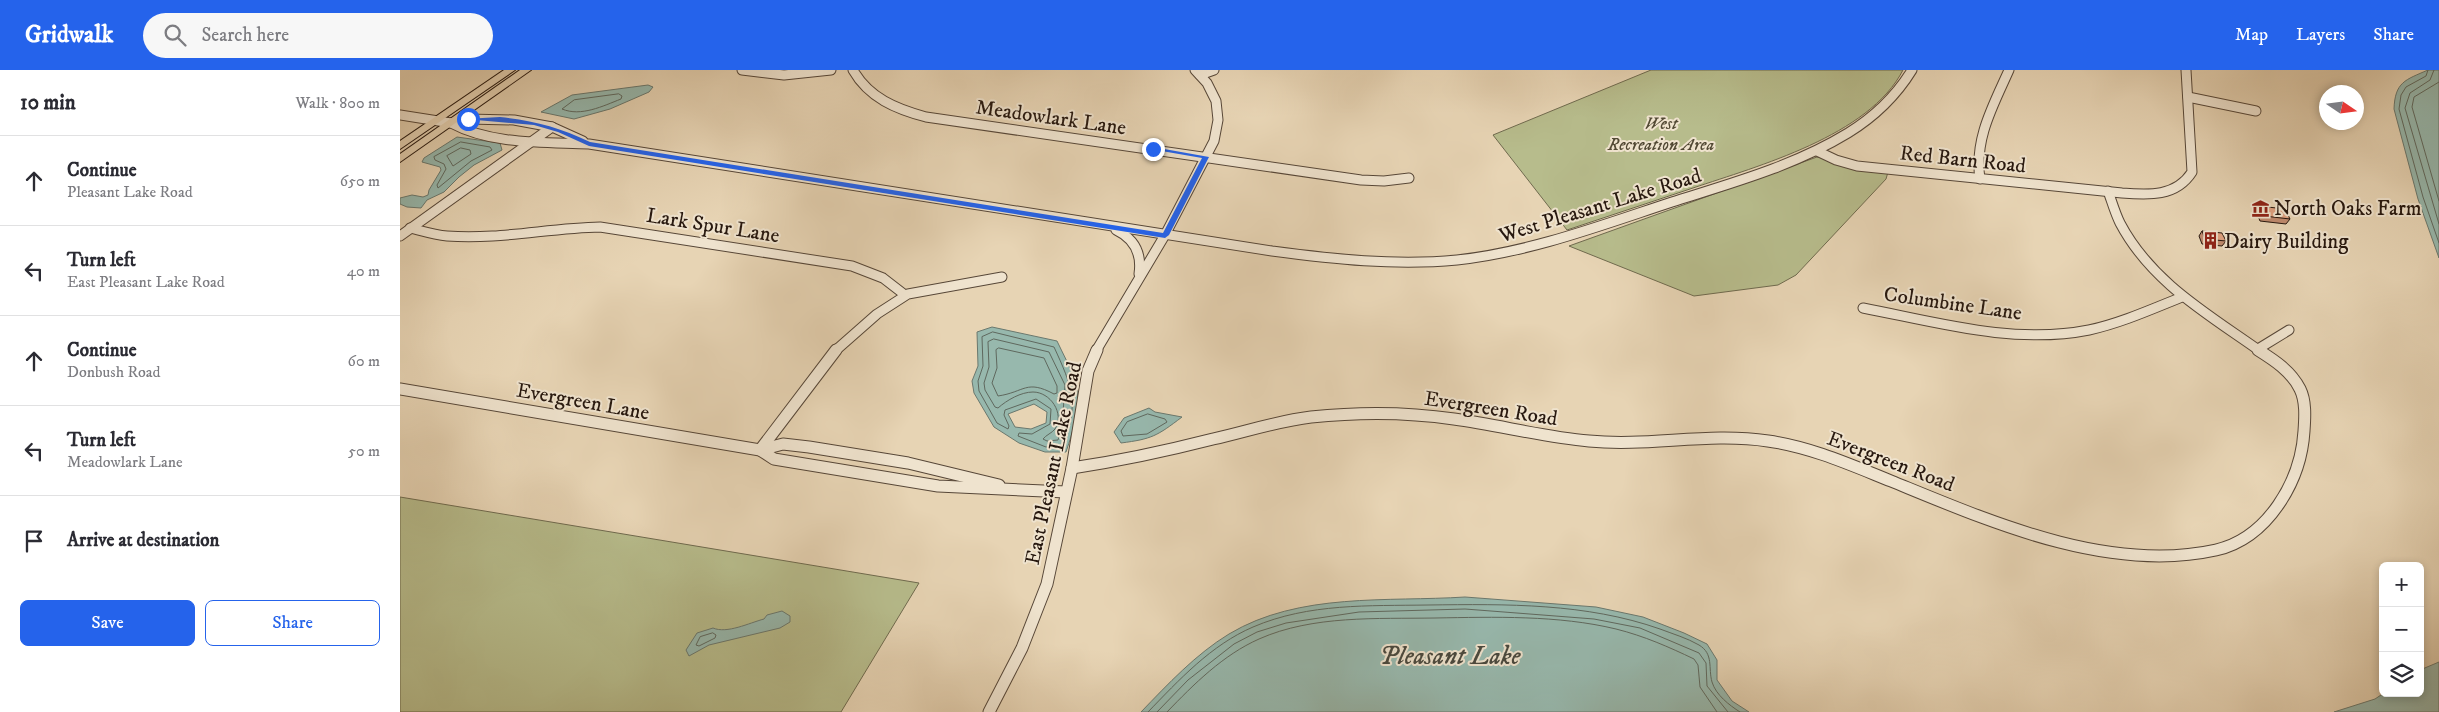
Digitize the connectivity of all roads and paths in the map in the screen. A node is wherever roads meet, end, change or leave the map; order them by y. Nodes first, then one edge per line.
1 (510, 70) edge
2 (526, 70) edge
3 (742, 70) edge
4 (831, 70) edge
5 (853, 70) edge
6 (1214, 70) edge
7 (1912, 70) edge
8 (2009, 70) edge
9 (2186, 70) edge
10 (1197, 73) edge
11 (2188, 97) junction
12 (2256, 111) dead end
13 (400, 115) edge
14 (437, 121) junction
15 (451, 123) junction
16 (552, 127) junction
17 (534, 141) junction
18 (589, 144) junction
19 (400, 146) edge
20 (1817, 151) junction
21 (1206, 157) junction
22 (400, 159) edge
23 (1409, 178) dead end
24 (1980, 179) junction
25 (2108, 191) junction
26 (1103, 225) junction
27 (410, 228) junction
28 (1165, 235) junction
29 (400, 236) edge
30 (1002, 276) dead end
31 (1138, 281) junction
32 (905, 295) junction
33 (2182, 297) junction
34 (1863, 308) dead end
35 (2289, 330) dead end
36 (2258, 349) junction
37 (400, 389) edge
38 (760, 450) junction
39 (1072, 468) junction
40 (1014, 490) junction
41 (1066, 492) junction
42 (989, 712) edge

1 - 14 main road
2 - 15 main road
3 - 4 street
5 - 21 street, Meadowlark Lane
6 - 10 street
7 - 20 street, West Pleasant Lake Road
8 - 24 street
9 - 11 street, Red Barn Road
10 - 21 street, East Pleasant Lake Road
11 - 12 street
11 - 25 street, Red Barn Road
13 - 14 street
14 - 15 street
14 - 19 main road
15 - 16 street
15 - 17 street
15 - 22 main road
16 - 17 street
16 - 18 street
17 - 18 street
17 - 27 street
18 - 26 street
20 - 24 street, Red Barn Road
20 - 28 street, West Pleasant Lake Road
21 - 23 street, Meadowlark Lane
21 - 28 street, East Pleasant Lake Road
24 - 25 street, Red Barn Road
25 - 33 street, Evergreen Road
26 - 28 street, West Pleasant Lake Road
26 - 31 street
27 - 29 street
27 - 32 street, Lark Spur Lane
28 - 31 street, East Pleasant Lake Road
30 - 32 street
31 - 39 street, East Pleasant Lake Road
32 - 38 street
33 - 34 street, Columbine Lane
33 - 36 street, Evergreen Road
35 - 36 street
36 - 39 street, Evergreen Road
37 - 38 street, Evergreen Lane
38 - 40 street, Evergreen Lane
38 - 40 street, Evergreen Lane
39 - 41 street, East Pleasant Lake Road
40 - 41 street, Evergreen Lane
41 - 42 street, East Pleasant Lake Road

